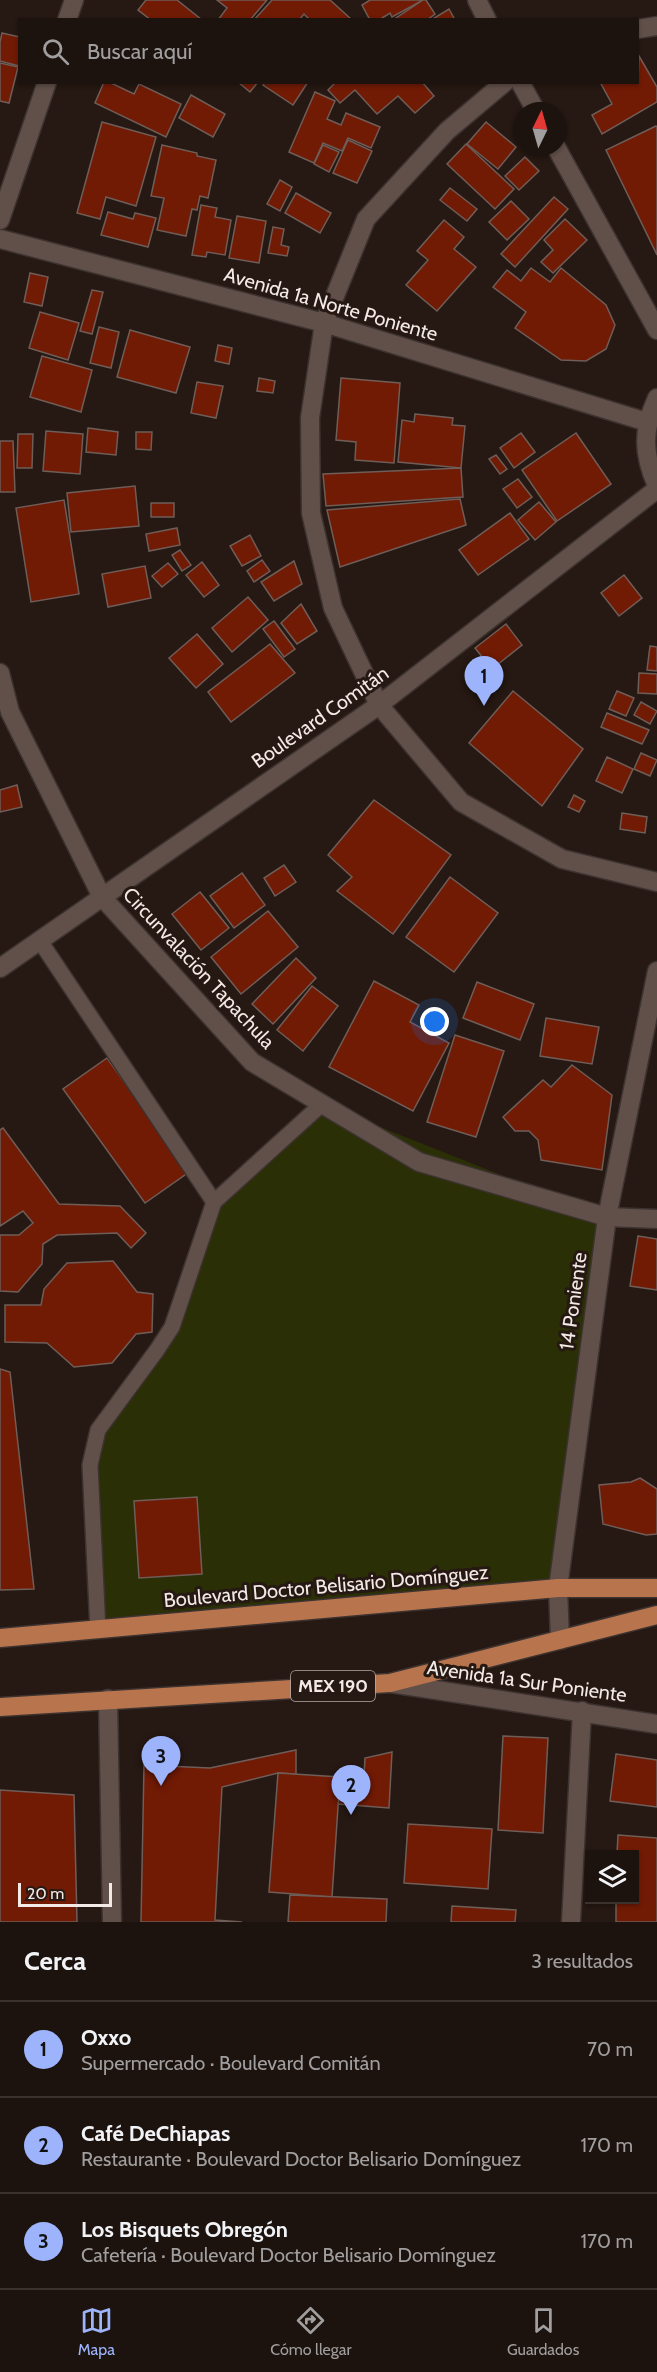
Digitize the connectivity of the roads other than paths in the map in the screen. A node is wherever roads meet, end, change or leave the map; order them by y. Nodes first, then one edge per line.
1 (477, 0) edge
2 (487, 18) edge
3 (657, 26) edge
4 (639, 29) edge
5 (46, 84) edge
6 (503, 84) edge
7 (521, 84) edge
8 (531, 102) edge
9 (561, 156) edge
10 (0, 220) edge
11 (0, 239) edge
12 (324, 323) junction
13 (657, 330) edge
14 (657, 398) edge
15 (647, 422) junction
16 (657, 488) edge
17 (0, 673) edge
18 (379, 705) junction
19 (657, 882) edge
20 (102, 897) junction
21 (40, 941) junction
22 (0, 968) edge
23 (657, 971) edge
24 (322, 1104) junction
25 (214, 1202) junction
26 (607, 1217) junction
27 (657, 1219) edge
28 (558, 1588) junction
29 (657, 1588) edge
30 (657, 1615) edge
31 (98, 1630) junction
32 (0, 1638) edge
33 (560, 1640) junction
34 (390, 1683) junction
35 (108, 1699) junction
36 (0, 1707) edge
37 (582, 1711) junction
38 (657, 1724) edge
39 (112, 1922) edge
40 (571, 1922) edge

1 - 2 street
3 - 4 street
5 - 10 street
6 - 12 street
7 - 8 street
9 - 13 street
11 - 12 street, Avenida 1a Norte Poniente
12 - 15 street, Avenida 1a Norte Poniente
12 - 18 street
14 - 15 street
15 - 16 street
16 - 18 street, Boulevard Comitán
17 - 20 street, Circunvalación Tapachula
18 - 19 street
18 - 20 street, Boulevard Comitán
20 - 21 street, Boulevard Comitán
20 - 24 street, Circunvalación Tapachula
21 - 22 street, Boulevard Comitán
21 - 25 lane
23 - 26 street, 14 Poniente
24 - 25 lane
24 - 26 street, Circunvalación Tapachula
25 - 31 lane
26 - 27 street, Circunvalación Tapachula
26 - 28 street, 14 Poniente
28 - 29 main road, Boulevard Doctor Belisario Domínguez
28 - 31 main road, Boulevard Doctor Belisario Domínguez
28 - 33 street, 14 Poniente
30 - 33 main road, MEX 190
31 - 32 main road, Boulevard Doctor Belisario Domínguez
33 - 34 main road, MEX 190
34 - 35 main road, MEX 190
34 - 37 street, Avenida 1a Sur Poniente
35 - 36 main road, MEX 190
35 - 39 street
37 - 38 street, Avenida 1a Sur Poniente
37 - 40 street

